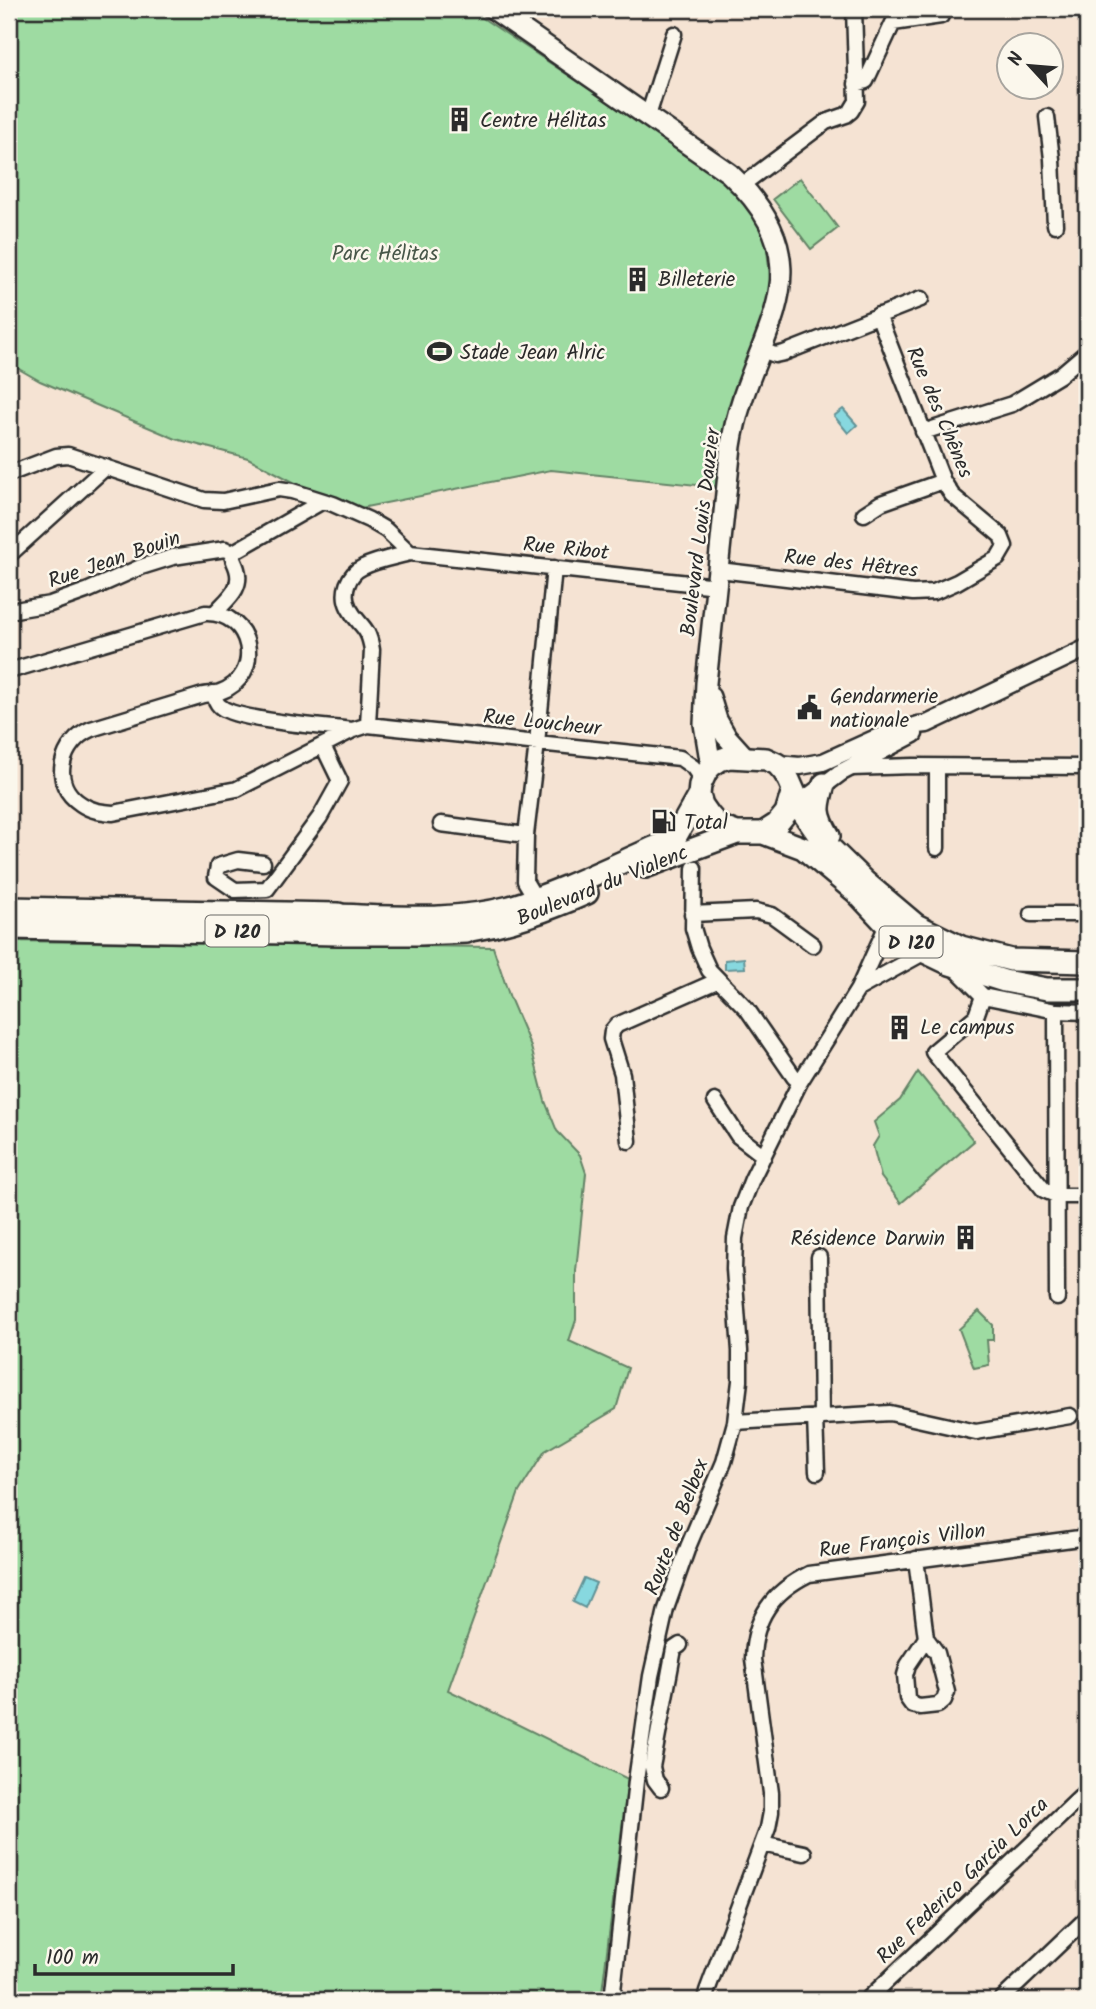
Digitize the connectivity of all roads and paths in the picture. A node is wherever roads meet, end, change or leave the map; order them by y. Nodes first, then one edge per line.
1 (493, 9) edge
2 (854, 9) edge
3 (941, 16) dead end
4 (674, 34) dead end
5 (856, 84) junction
6 (648, 116) junction
7 (1047, 117) dead end
8 (742, 185) junction
9 (1055, 225) dead end
10 (921, 299) dead end
11 (878, 315) junction
12 (762, 350) junction
13 (1087, 352) edge
14 (923, 432) junction
15 (106, 467) junction
16 (9, 474) edge
17 (943, 481) junction
18 (323, 501) junction
19 (864, 514) dead end
20 (1005, 546) joint
21 (232, 553) junction
22 (410, 553) junction
23 (9, 555) edge
24 (554, 568) junction
25 (718, 578) junction
26 (9, 611) edge
27 (216, 612) junction
28 (1087, 648) edge
29 (9, 671) edge
30 (706, 683) junction
31 (213, 693) junction
32 (368, 725) junction
33 (353, 730) junction
34 (537, 743) junction
35 (881, 744) junction
36 (323, 746) junction
37 (745, 757) junction
38 (777, 764) junction
39 (913, 766) junction
40 (937, 767) junction
41 (1087, 767) edge
42 (848, 768) junction
43 (704, 780) junction
44 (824, 784) junction
45 (793, 802) junction
46 (441, 824) dead end
47 (737, 833) junction
48 (763, 833) junction
49 (526, 835) junction
50 (937, 848) dead end
51 (844, 862) junction
52 (263, 863) dead end
53 (694, 867) dead end
54 (535, 898) junction
55 (9, 909) edge
56 (692, 914) junction
57 (1031, 914) dead end
58 (338, 915) joint
59 (1087, 915) edge
60 (887, 925) junction
61 (9, 927) edge
62 (466, 931) joint
63 (813, 945) dead end
64 (925, 952) junction
65 (1087, 962) edge
66 (950, 964) junction
67 (719, 980) junction
68 (858, 989) junction
69 (1087, 989) edge
70 (984, 996) junction
71 (1056, 1011) junction
72 (1087, 1012) edge
73 (800, 1082) junction
74 (715, 1101) dead end
75 (629, 1142) dead end
76 (764, 1156) junction
77 (1058, 1196) junction
78 (1087, 1196) edge
79 (819, 1257) dead end
80 (1058, 1298) dead end
81 (1070, 1416) dead end
82 (818, 1417) junction
83 (735, 1422) junction
84 (817, 1472) dead end
85 (1087, 1537) edge
86 (916, 1559) junction
87 (926, 1637) junction
88 (680, 1645) dead end
89 (651, 1676) junction
90 (668, 1678) junction
91 (661, 1788) dead end
92 (1087, 1791) edge
93 (762, 1844) junction
94 (804, 1853) dead end
95 (1087, 1918) edge
96 (612, 2000) edge
97 (705, 2000) edge
98 (867, 2000) edge
99 (1001, 2000) edge

1 - 6 main road, Boulevard Louis Dauzier
2 - 5 street
3 - 5 street
4 - 6 street
5 - 8 street
6 - 8 main road, Boulevard Louis Dauzier
7 - 9 street
8 - 12 main road, Boulevard Louis Dauzier
10 - 11 street
11 - 12 street
11 - 14 street, Rue des Chênes
12 - 25 main road, Boulevard Louis Dauzier
13 - 14 street
14 - 17 street, Rue des Chênes
15 - 16 street
15 - 18 street
15 - 23 street
17 - 19 street
17 - 20 street, Rue des Chênes
18 - 21 street
18 - 22 street
20 - 25 street, Rue des Hêtres
21 - 26 street, Rue Jean Bouin
21 - 27 street
22 - 24 street, Rue Ribot
22 - 32 street
24 - 25 street, Rue Ribot
24 - 34 street
25 - 30 main road, Boulevard Louis Dauzier
27 - 29 street
27 - 31 street
28 - 35 street
30 - 37 main road, Boulevard Louis Dauzier
30 - 43 main road, Boulevard Louis Dauzier
31 - 33 street
31 - 36 street
32 - 33 street
32 - 34 street, Rue Loucheur
33 - 36 street
34 - 43 street, Rue Loucheur
34 - 49 street
35 - 38 street
35 - 39 street
35 - 42 street
36 - 52 street
37 - 38 main road
37 - 43 main road
38 - 45 main road
39 - 40 street
39 - 42 street
40 - 41 street
40 - 50 street
42 - 44 street
43 - 47 main road
43 - 54 main road, D 120
44 - 45 street
44 - 51 main road
45 - 48 main road
45 - 51 main road, D 120
46 - 49 street
47 - 48 main road
47 - 62 main road, Boulevard du Vialenc / D 120
48 - 60 main road, D 120
49 - 54 street
51 - 65 main road, D 120
53 - 56 street
54 - 58 main road, D 120
55 - 58 highway, D 120
56 - 63 street
56 - 67 street
57 - 59 street
60 - 64 main road, D 120
60 - 68 street, Route de Belbex
61 - 62 highway, D 120
64 - 66 main road, D 120
64 - 68 street, Route de Belbex
66 - 69 main road, D 120
66 - 70 street
67 - 73 street
67 - 75 street
68 - 73 street, Route de Belbex
70 - 71 street
70 - 77 street
71 - 72 street
71 - 77 street
73 - 76 street, Route de Belbex
74 - 76 street
76 - 83 street, Route de Belbex
77 - 78 street
77 - 80 street
79 - 82 street
81 - 82 street
82 - 83 street
82 - 84 street
83 - 89 street, Route de Belbex
85 - 86 street, Rue François Villon
86 - 87 street
86 - 93 street, Rue François Villon
87 - 87 street
88 - 90 street
89 - 90 street
89 - 96 street, Route de Belbex
90 - 91 street
92 - 98 street, Rue Federico Garcia Lorca
93 - 94 street
93 - 97 street, Rue François Villon
95 - 99 street

